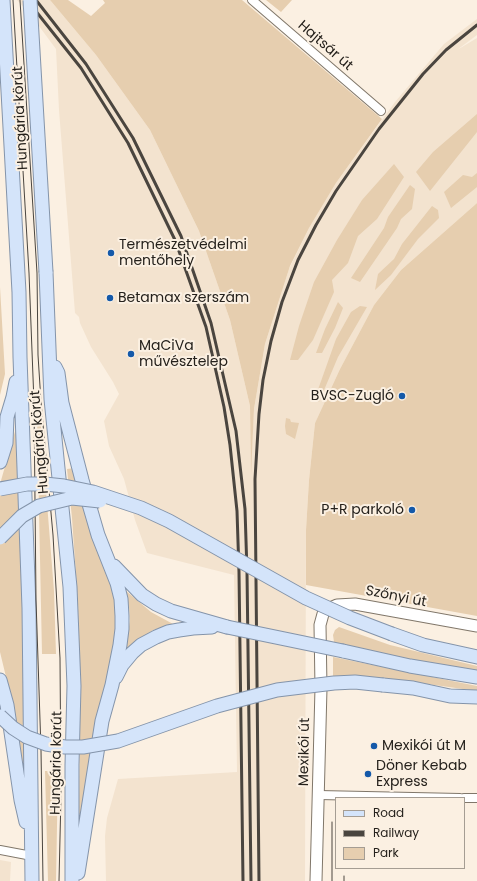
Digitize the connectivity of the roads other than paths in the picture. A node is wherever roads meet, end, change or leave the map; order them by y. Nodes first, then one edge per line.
1 (3, 0) edge
2 (30, 0) edge
3 (252, 0) edge
4 (381, 111) dead end
5 (49, 352) junction
6 (20, 356) junction
7 (4, 422) edge
8 (0, 462) edge
9 (0, 488) edge
10 (141, 508) junction
11 (0, 538) edge
12 (107, 557) junction
13 (193, 623) junction
14 (320, 625) joint
15 (477, 626) edge
16 (477, 657) edge
17 (477, 677) edge
18 (0, 680) edge
19 (112, 685) junction
20 (450, 696) junction
21 (477, 698) edge
22 (477, 704) edge
23 (0, 716) edge
24 (319, 794) junction
25 (425, 797) edge
26 (465, 798) edge
27 (477, 798) edge
28 (0, 850) edge
29 (32, 850) junction
30 (32, 881) edge
31 (72, 881) edge
32 (77, 881) edge
33 (316, 881) edge

1 - 6 main road, Hungária körút
2 - 5 main road, Hungária körút, bridge
3 - 4 street, Hajtsár út
5 - 12 main road
5 - 31 main road, Hungária körút
6 - 7 main road
6 - 29 main road, Hungária körút
7 - 8 main road
9 - 10 main road, bridge
10 - 11 main road, bridge
10 - 16 main road, bridge
12 - 13 main road
12 - 19 main road
13 - 17 main road, bridge
13 - 19 main road
14 - 15 street, Szőnyi út
14 - 24 street, Mexikói út
18 - 29 main road
19 - 32 main road
20 - 21 main road
20 - 22 street
20 - 23 main road, bridge
24 - 25 street
24 - 33 street, Mexikói út
26 - 27 street
28 - 29 street
29 - 30 main road, Hungária körút

